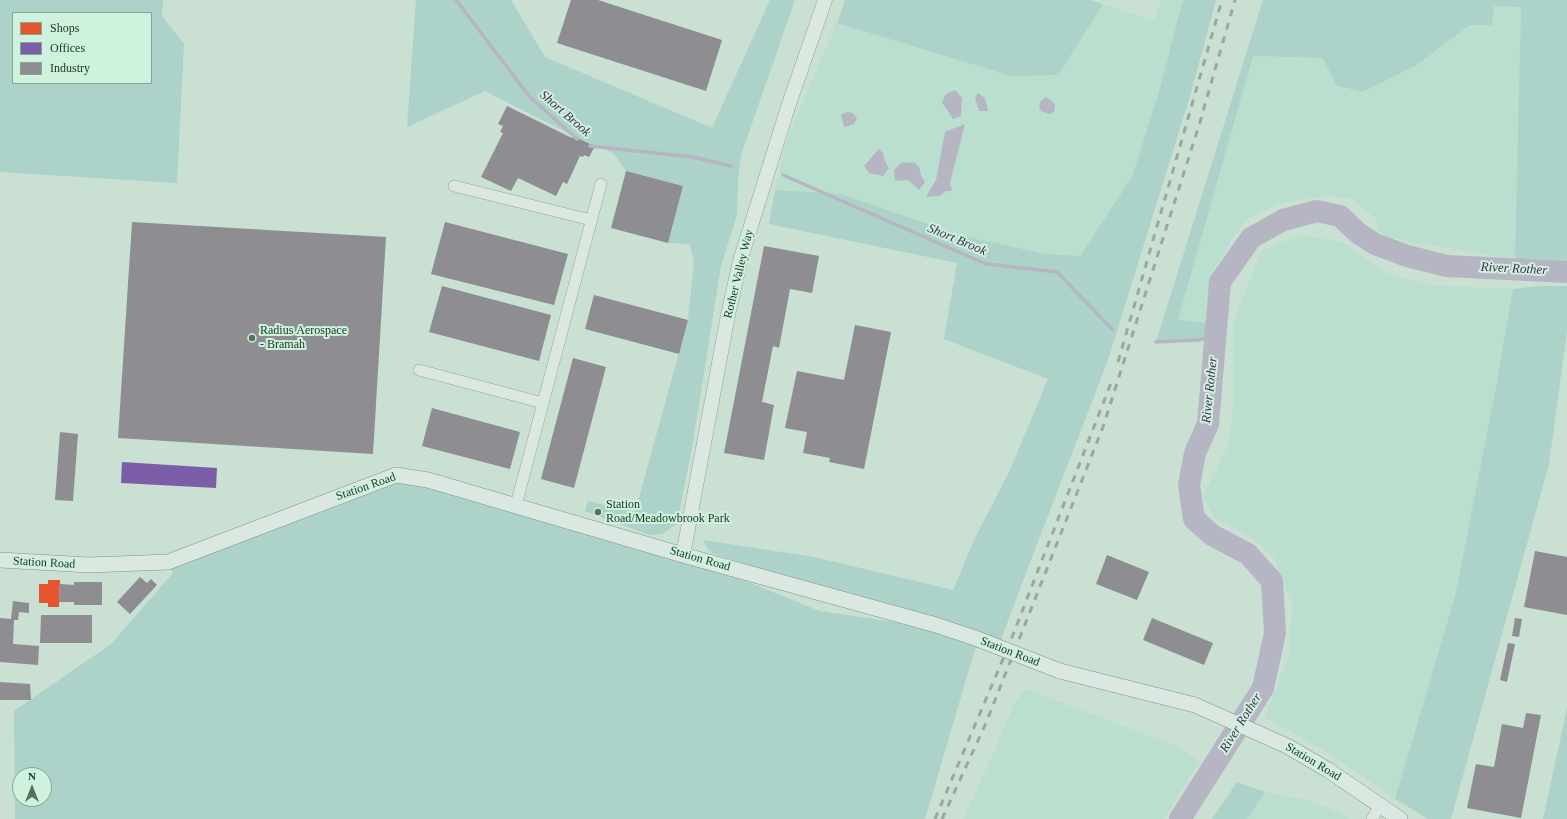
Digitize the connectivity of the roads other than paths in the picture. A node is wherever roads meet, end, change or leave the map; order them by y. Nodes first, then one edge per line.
1 (825, 0) edge
2 (601, 184) dead end
3 (454, 186) dead end
4 (592, 220) junction
5 (419, 370) dead end
6 (543, 403) junction
7 (516, 505) junction
8 (683, 555) junction
9 (0, 560) edge
10 (1380, 806) junction
11 (1372, 819) edge
12 (1400, 819) edge

1 - 8 street, Rother Valley Way
2 - 4 street
3 - 4 street
4 - 6 street
5 - 6 street
6 - 7 street
7 - 8 main road, Station Road
7 - 9 main road, Station Road
8 - 10 main road, Station Road, bridge
10 - 11 street
10 - 12 main road, Station Road

